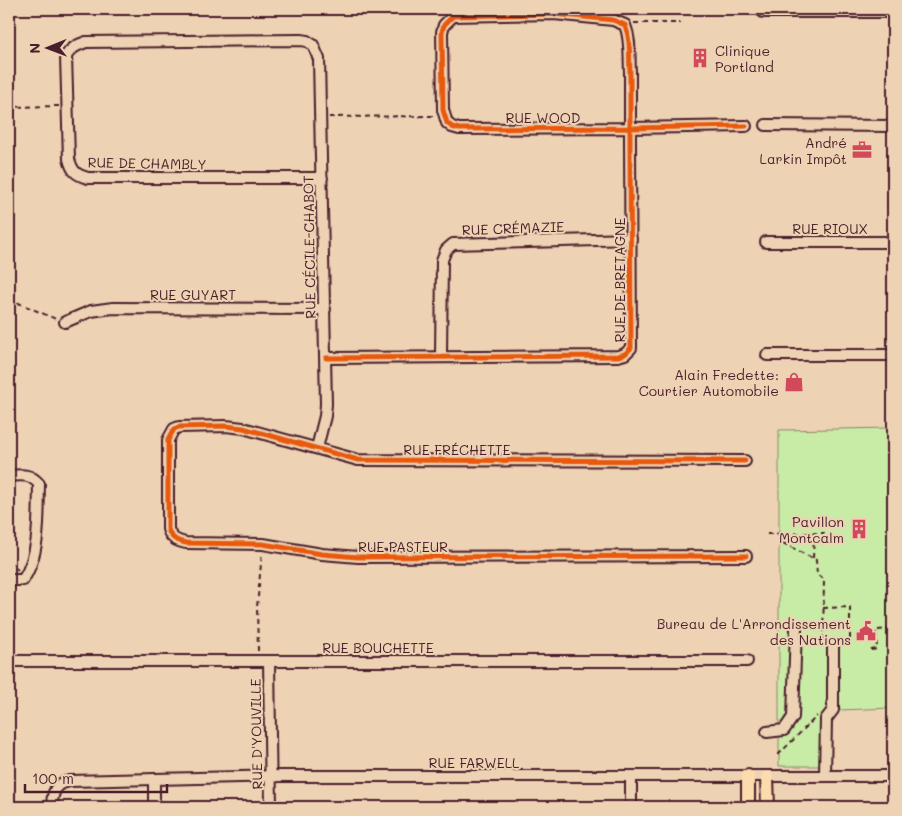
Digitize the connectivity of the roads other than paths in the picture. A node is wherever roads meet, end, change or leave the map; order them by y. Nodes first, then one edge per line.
1 (763, 12) dead end
2 (893, 12) edge
3 (313, 45) joint
4 (444, 116) joint
5 (766, 125) dead end
6 (746, 126) dead end
7 (893, 126) edge
8 (630, 128) junction
9 (322, 178) junction
10 (631, 239) junction
11 (766, 242) dead end
12 (893, 242) edge
13 (325, 309) junction
14 (65, 322) road end
15 (766, 355) dead end
16 (893, 355) edge
17 (441, 356) junction
18 (326, 358) junction
19 (174, 430) joint
20 (317, 448) junction
21 (745, 460) dead end
22 (9, 476) edge
23 (746, 556) dead end
24 (14, 580) edge
25 (796, 628) dead end
26 (828, 645) road end
27 (264, 660) junction
28 (9, 661) edge
29 (747, 661) dead end
30 (767, 732) dead end
31 (631, 776) junction
32 (748, 776) junction
33 (825, 776) junction
34 (893, 776) edge
35 (270, 777) junction
36 (767, 777) junction
37 (154, 779) junction
38 (52, 807) edge
39 (154, 807) edge
40 (271, 807) edge
41 (631, 807) edge
42 (748, 807) edge
43 (768, 807) edge

1 - 2 street
3 - 9 street, RUE CÉCILE-CHABOT
3 - 9 street, RUE DE CHAMBLY
4 - 8 street, RUE WOOD
4 - 8 street, RUE DE BRETAGNE
5 - 7 street
6 - 8 street, RUE WOOD
8 - 10 street, RUE DE BRETAGNE
9 - 13 street, RUE CÉCILE-CHABOT
10 - 17 street, RUE CRÉMAZIE
10 - 17 street, RUE DE BRETAGNE
11 - 12 street, RUE RIOUX
13 - 14 street, RUE GUYART
13 - 18 street, RUE CÉCILE-CHABOT
15 - 16 street
17 - 18 street, RUE DE BRETAGNE
18 - 20 street, RUE CÉCILE-CHABOT
19 - 20 street, RUE FRÉCHETTE
19 - 23 street, RUE PASTEUR
20 - 21 street, RUE FRÉCHETTE
22 - 24 street
25 - 30 street
26 - 33 street
27 - 28 street, RUE BOUCHETTE
27 - 29 street, RUE BOUCHETTE
27 - 35 street, RUE D'YOUVILLE
31 - 32 street, RUE FARWELL
31 - 35 street, RUE FARWELL
31 - 41 street
32 - 36 street, RUE FARWELL
32 - 42 main road
33 - 34 street, RUE FARWELL
33 - 36 street, RUE FARWELL
35 - 37 street, RUE FARWELL
35 - 40 street, RUE D'YOUVILLE
36 - 43 main road
37 - 38 street, RUE FARWELL
37 - 39 street

